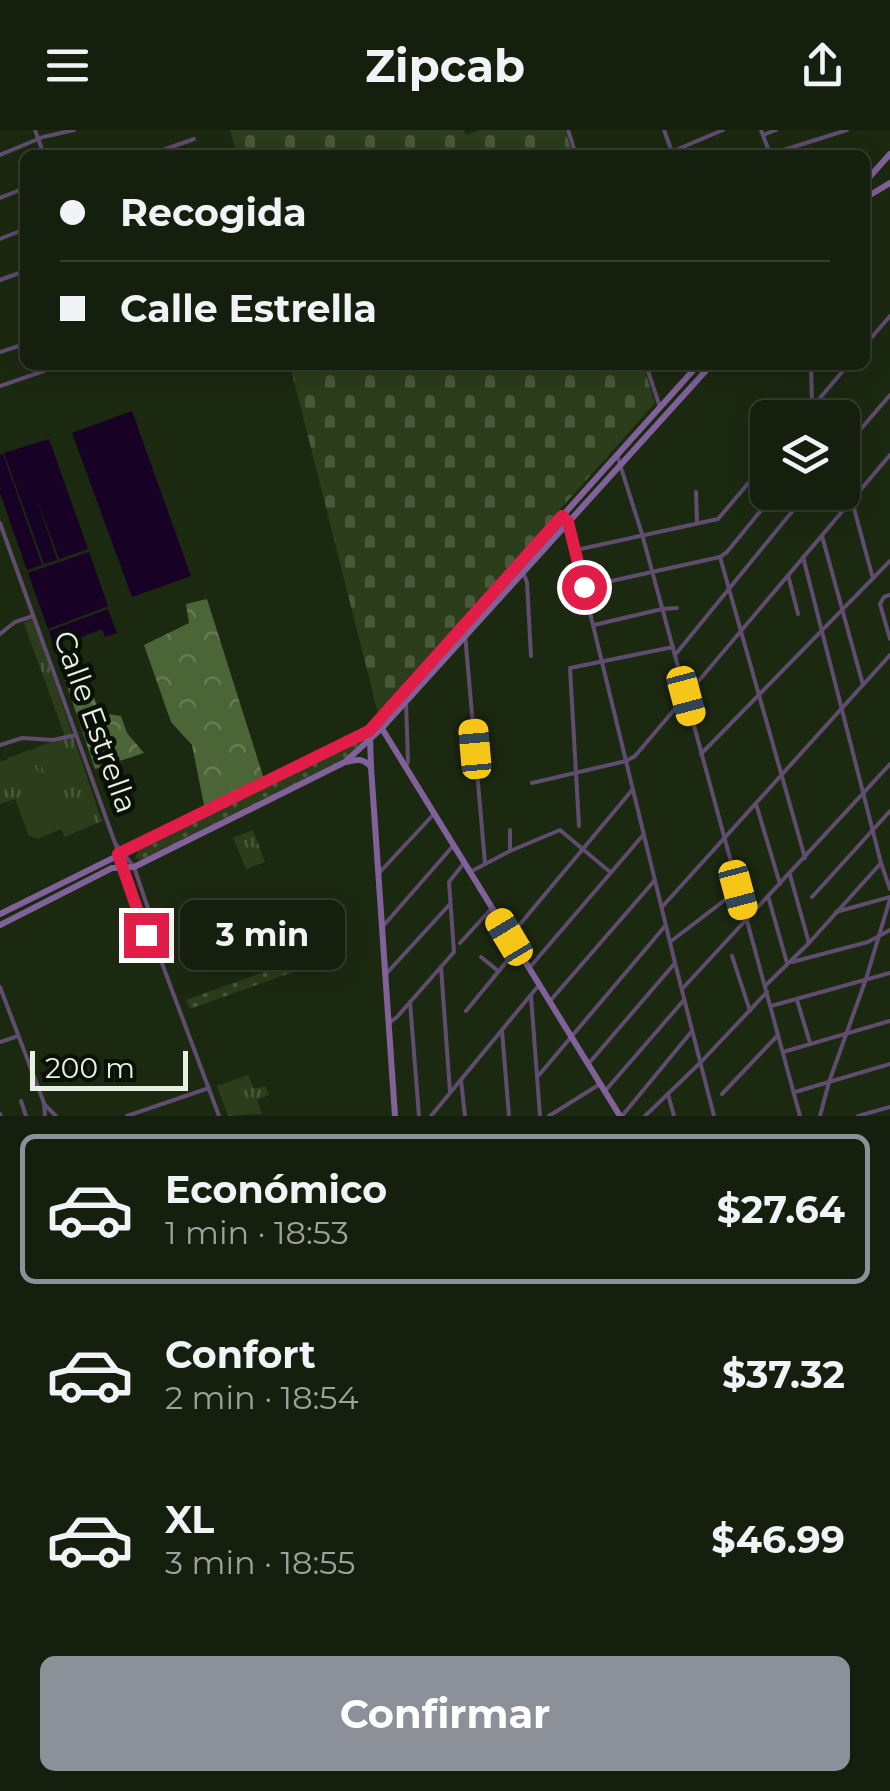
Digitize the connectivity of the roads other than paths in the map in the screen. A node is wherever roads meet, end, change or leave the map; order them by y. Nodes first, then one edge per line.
1 (34, 130) edge
2 (74, 130) edge
3 (723, 130) edge
4 (776, 130) edge
5 (847, 130) edge
6 (762, 132) edge
7 (194, 138) dead end
8 (38, 141) junction
9 (42, 150) edge
10 (162, 150) edge
11 (679, 150) edge
12 (786, 150) edge
13 (890, 154) edge
14 (0, 155) edge
15 (877, 169) junction
16 (870, 177) edge
17 (890, 183) edge
18 (890, 316) edge
19 (870, 340) edge
20 (46, 370) edge
21 (648, 370) edge
22 (693, 370) edge
23 (706, 370) edge
24 (811, 370) edge
25 (844, 370) edge
26 (0, 386) edge
27 (890, 395) edge
28 (812, 400) edge
29 (818, 400) edge
30 (660, 407) junction
31 (860, 430) edge
32 (617, 455) junction
33 (890, 456) edge
34 (621, 464) junction
35 (750, 481) edge
36 (696, 492) dead end
37 (860, 492) edge
38 (760, 510) edge
39 (793, 510) edge
40 (844, 510) edge
41 (854, 510) edge
42 (565, 519) junction
43 (0, 523) edge
44 (697, 523) junction
45 (642, 534) junction
46 (822, 536) junction
47 (576, 550) junction
48 (720, 557) junction
49 (804, 558) junction
50 (890, 560) edge
51 (523, 570) junction
52 (652, 572) junction
53 (788, 575) junction
54 (873, 577) junction
55 (584, 587) junction
56 (729, 588) junction
57 (890, 596) edge
58 (677, 608) dead end
59 (662, 609) junction
60 (842, 610) junction
61 (798, 614) dead end
62 (33, 616) junction
63 (594, 625) junction
64 (822, 630) junction
65 (740, 631) junction
66 (462, 632) junction
67 (0, 634) edge
68 (890, 639) edge
69 (673, 647) junction
70 (675, 654) junction
71 (890, 655) edge
72 (531, 656) dead end
73 (602, 661) junction
74 (863, 685) junction
75 (686, 696) junction
76 (758, 696) junction
77 (403, 698) junction
78 (842, 709) junction
79 (379, 725) junction
80 (76, 734) junction
81 (370, 735) junction
82 (0, 745) edge
83 (701, 754) junction
84 (345, 762) junction
85 (626, 762) junction
86 (890, 764) edge
87 (370, 767) junction
88 (405, 768) junction
89 (576, 773) junction
90 (781, 774) junction
91 (532, 783) dead end
92 (633, 789) junction
93 (864, 794) junction
94 (756, 804) junction
95 (890, 811) edge
96 (433, 815) junction
97 (579, 826) dead end
98 (510, 830) dead end
99 (872, 830) junction
100 (644, 834) junction
101 (724, 838) junction
102 (453, 846) junction
103 (582, 848) junction
104 (510, 851) junction
105 (120, 853) junction
106 (804, 858) junction
107 (881, 862) junction
108 (464, 863) junction
109 (485, 864) junction
110 (123, 867) junction
111 (134, 867) junction
112 (470, 872) junction
113 (379, 873) junction
114 (611, 873) junction
115 (789, 874) junction
116 (655, 880) junction
117 (780, 884) junction
118 (890, 889) edge
119 (738, 890) junction
120 (768, 896) junction
121 (812, 896) dead end
122 (890, 898) edge
123 (450, 904) junction
124 (662, 907) junction
125 (492, 908) junction
126 (836, 912) junction
127 (0, 914) edge
128 (746, 920) junction
129 (0, 925) edge
130 (666, 925) junction
131 (382, 928) junction
132 (890, 930) edge
133 (151, 934) junction
134 (879, 936) junction
135 (509, 937) junction
136 (670, 942) junction
137 (460, 943) dead end
138 (809, 943) junction
139 (517, 949) junction
140 (732, 956) dead end
141 (481, 957) dead end
142 (675, 963) junction
143 (787, 963) junction
144 (441, 967) junction
145 (529, 969) junction
146 (498, 971) junction
147 (890, 973) edge
148 (386, 974) junction
149 (866, 979) junction
150 (539, 985) junction
151 (0, 987) edge
152 (681, 989) junction
153 (766, 989) junction
154 (531, 996) junction
155 (684, 1000) junction
156 (798, 1000) junction
157 (410, 1002) junction
158 (549, 1002) junction
159 (771, 1006) junction
160 (466, 1010) dead end
161 (750, 1011) junction
162 (890, 1021) edge
163 (389, 1023) junction
164 (692, 1030) junction
165 (502, 1031) junction
166 (848, 1033) junction
167 (778, 1034) junction
168 (18, 1036) junction
169 (570, 1036) junction
170 (0, 1042) edge
171 (810, 1044) junction
172 (783, 1052) junction
173 (701, 1062) junction
174 (588, 1064) junction
175 (890, 1064) edge
176 (538, 1075) junction
177 (461, 1080) junction
178 (829, 1082) junction
179 (209, 1088) junction
180 (603, 1088) junction
181 (795, 1092) junction
182 (450, 1093) junction
183 (668, 1094) junction
184 (722, 1094) dead end
185 (20, 1101) dead end
186 (44, 1103) junction
187 (890, 1106) edge
188 (26, 1116) edge
189 (45, 1116) edge
190 (56, 1116) edge
191 (127, 1116) edge
192 (218, 1116) edge
193 (396, 1116) edge
194 (420, 1116) edge
195 (431, 1116) edge
196 (464, 1116) edge
197 (508, 1116) edge
198 (540, 1116) edge
199 (548, 1116) edge
200 (621, 1116) edge
201 (645, 1116) edge
202 (674, 1116) edge
203 (714, 1116) edge
204 (800, 1116) edge
205 (820, 1116) edge
206 (858, 1116) edge

1 - 8 street
2 - 8 street
3 - 11 street
4 - 6 street
5 - 12 street
7 - 10 street
8 - 9 street
8 - 14 street
13 - 15 main road
15 - 16 main road
15 - 17 main road
18 - 19 street
20 - 26 street
21 - 30 street
22 - 30 main road
23 - 34 main road
24 - 28 street
25 - 29 street
27 - 31 street
30 - 32 main road
32 - 34 street
32 - 42 main road
33 - 37 street
34 - 42 main road
34 - 45 street
35 - 44 street
36 - 44 street
38 - 48 street
39 - 56 street
40 - 46 street
41 - 54 street
42 - 47 street
42 - 51 main road
42 - 66 main road
43 - 62 street, Calle Estrella
44 - 45 street
45 - 47 street
45 - 52 street
46 - 49 street
46 - 60 street
47 - 55 street
48 - 52 street
48 - 56 street
49 - 53 street
49 - 64 street
50 - 54 street
51 - 66 main road
51 - 72 street
52 - 55 street
52 - 59 street
53 - 61 street
53 - 65 street
54 - 60 street
55 - 63 street
56 - 65 street
56 - 70 street
57 - 68 street
58 - 59 street
59 - 63 street
59 - 69 street
60 - 64 street
60 - 74 street
62 - 67 street
62 - 80 street, Calle Estrella
63 - 73 street
64 - 76 street
64 - 78 street
65 - 75 street
65 - 76 street
66 - 77 main road
66 - 109 street
69 - 70 street
69 - 73 street
70 - 75 street
71 - 74 street
73 - 85 street
73 - 89 street
74 - 78 street
75 - 83 street
75 - 85 street
76 - 83 street
76 - 90 street
77 - 79 main road
77 - 88 street
78 - 90 street
78 - 93 street
79 - 81 main road
79 - 88 main road
80 - 82 street
80 - 105 street, Calle Estrella
81 - 84 main road
81 - 87 main road
81 - 105 main road
83 - 101 street
84 - 87 main road
84 - 111 main road
85 - 89 street
85 - 92 street
86 - 93 street
87 - 113 main road
88 - 96 main road
89 - 91 street
89 - 97 street
90 - 94 street
90 - 106 street
92 - 100 street
92 - 103 street
93 - 99 street
93 - 106 street
94 - 101 street
94 - 117 street
95 - 99 street
96 - 102 main road
96 - 113 street
98 - 104 street
99 - 107 street
99 - 121 street
100 - 114 street
100 - 116 street
101 - 119 street
101 - 124 street
102 - 108 main road
102 - 131 street
103 - 104 street
103 - 114 street
103 - 135 street
104 - 109 street
105 - 110 street, Calle Estrella
105 - 111 street, Calle Estrella
105 - 127 main road
106 - 115 street
107 - 118 street
107 - 126 street
108 - 112 main road
108 - 123 street
109 - 112 street
110 - 111 main road
110 - 129 main road
110 - 133 street, Calle Estrella
111 - 133 street, Calle Estrella
112 - 125 main road
113 - 131 main road
114 - 145 street
115 - 117 street
115 - 138 street
116 - 124 street
116 - 158 street
117 - 120 street
119 - 128 street
119 - 136 street
120 - 128 street
120 - 143 street
122 - 126 street
122 - 134 street
123 - 144 street
123 - 148 street
124 - 130 street
125 - 135 main road
125 - 137 street
126 - 138 street
128 - 152 street
128 - 153 street
130 - 136 street
130 - 169 street
131 - 148 main road
132 - 134 street
133 - 179 street, Calle Estrella
134 - 143 street
134 - 149 street
135 - 139 main road
136 - 142 street
138 - 143 street
139 - 145 main road
139 - 146 street
140 - 161 street
141 - 146 street
142 - 152 street
142 - 174 street
143 - 153 street
144 - 157 street
144 - 182 street
145 - 150 main road
146 - 160 street
147 - 149 street
148 - 163 main road
149 - 156 street
149 - 166 street
150 - 154 street
150 - 158 main road
151 - 168 street
152 - 155 street
153 - 159 street
153 - 161 street
154 - 165 street
154 - 176 street
155 - 164 street
155 - 180 street
156 - 159 street
156 - 171 street
157 - 163 street
157 - 194 street
158 - 169 main road
159 - 167 street
161 - 173 street
162 - 166 street
163 - 193 main road
164 - 173 street
164 - 200 street
165 - 177 street
165 - 197 street
166 - 171 street
166 - 178 street
167 - 172 street
167 - 184 street
168 - 170 street
168 - 186 street
169 - 174 main road
169 - 176 street
171 - 172 street
172 - 181 street
173 - 183 street
173 - 203 street
174 - 180 main road
175 - 178 street
176 - 198 street
177 - 182 street
177 - 196 street
178 - 181 street
178 - 205 street
179 - 191 street
179 - 192 street, Calle Estrella
180 - 199 street
180 - 200 main road
181 - 204 street
182 - 195 street
183 - 201 street
183 - 202 street
185 - 188 street
186 - 189 street
186 - 190 street
187 - 206 street

